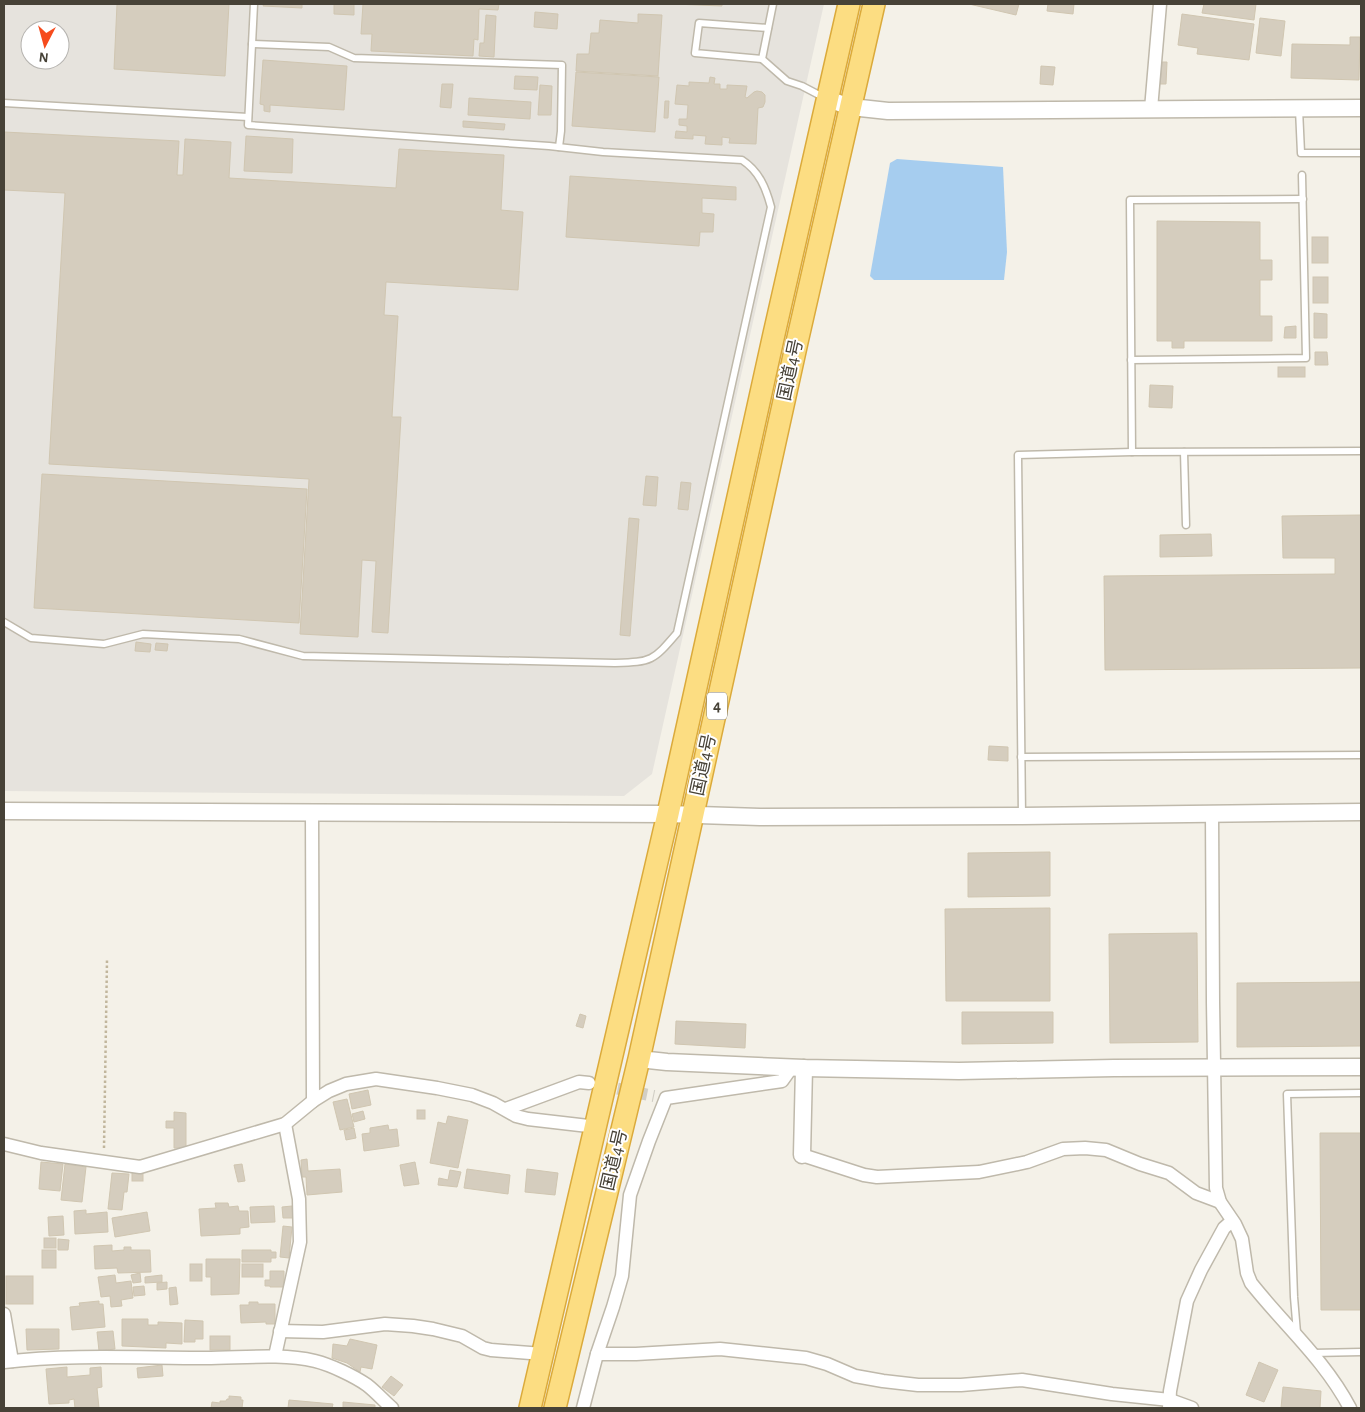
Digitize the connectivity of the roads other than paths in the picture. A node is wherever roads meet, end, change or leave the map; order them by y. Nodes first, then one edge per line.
1 (254, 4) edge
2 (773, 4) edge
3 (849, 4) edge
4 (874, 4) edge
5 (1160, 4) edge
6 (768, 28) junction
7 (252, 44) junction
8 (762, 59) junction
9 (826, 99) junction
10 (4, 103) edge
11 (851, 107) junction
12 (1300, 108) junction
13 (1361, 108) edge
14 (1151, 109) junction
15 (248, 117) junction
16 (559, 147) junction
17 (1361, 153) edge
18 (1302, 175) dead end
19 (1303, 199) junction
20 (1131, 360) junction
21 (1361, 451) edge
22 (1132, 452) junction
23 (1184, 452) junction
24 (1186, 524) dead end
25 (4, 622) edge
26 (1361, 755) edge
27 (1021, 757) junction
28 (4, 810) edge
29 (1361, 812) edge
30 (312, 813) junction
31 (1212, 813) junction
32 (668, 814) junction
33 (693, 815) junction
34 (1022, 816) junction
35 (639, 1059) junction
36 (1361, 1067) edge
37 (798, 1068) junction
38 (1214, 1068) junction
39 (589, 1083) tunnel mouth
40 (1361, 1093) edge
41 (313, 1101) junction
42 (506, 1109) junction
43 (285, 1124) junction
44 (597, 1126) junction
45 (4, 1144) edge
46 (802, 1155) joint
47 (1220, 1202) junction
48 (1232, 1221) junction
49 (4, 1314) edge
50 (280, 1331) junction
51 (1298, 1336) junction
52 (1361, 1352) edge
53 (1313, 1353) junction
54 (543, 1354) junction
55 (597, 1354) junction
56 (274, 1356) junction
57 (8, 1361) edge
58 (1170, 1404) edge
59 (392, 1408) edge
60 (530, 1408) edge
61 (555, 1408) edge
62 (583, 1408) edge
63 (1192, 1408) edge
64 (1350, 1408) edge

1 - 7 lane
2 - 6 lane
3 - 9 highway, 国道4号 / 4
4 - 11 highway, 国道4号 / 4
5 - 14 street
6 - 8 lane
6 - 8 lane
7 - 15 lane
7 - 16 lane
8 - 9 lane
9 - 11 street
9 - 32 highway, 国道4号 / 4
10 - 15 lane
11 - 14 street
11 - 33 highway, 国道4号 / 4
12 - 13 street
12 - 14 street
12 - 17 lane
15 - 16 lane
16 - 25 lane
18 - 19 lane
19 - 20 lane
19 - 20 lane
20 - 22 lane
21 - 23 lane
22 - 23 lane
22 - 27 lane
23 - 24 lane
26 - 27 lane
27 - 34 lane
28 - 30 street
29 - 31 street
30 - 32 street
30 - 41 street
31 - 34 street
31 - 38 street
32 - 33 street
32 - 44 highway, 国道4号 / 4
33 - 34 street
33 - 35 highway, 国道4号 / 4
35 - 37 street
35 - 61 highway, 国道4号 / 4
36 - 38 street
37 - 38 street
37 - 46 street
37 - 55 street
38 - 47 street
39 - 42 street
40 - 51 lane
41 - 42 street
41 - 43 street
42 - 44 street
43 - 45 street
43 - 50 street
44 - 54 highway, 国道4号 / 4
46 - 47 street
47 - 48 street
48 - 51 street
48 - 58 street
49 - 57 street
50 - 54 street
50 - 56 street
51 - 53 street
52 - 53 lane
53 - 64 street
54 - 60 highway, 国道4号 / 4
55 - 58 street
55 - 62 street
56 - 57 street
56 - 59 street
58 - 63 street

